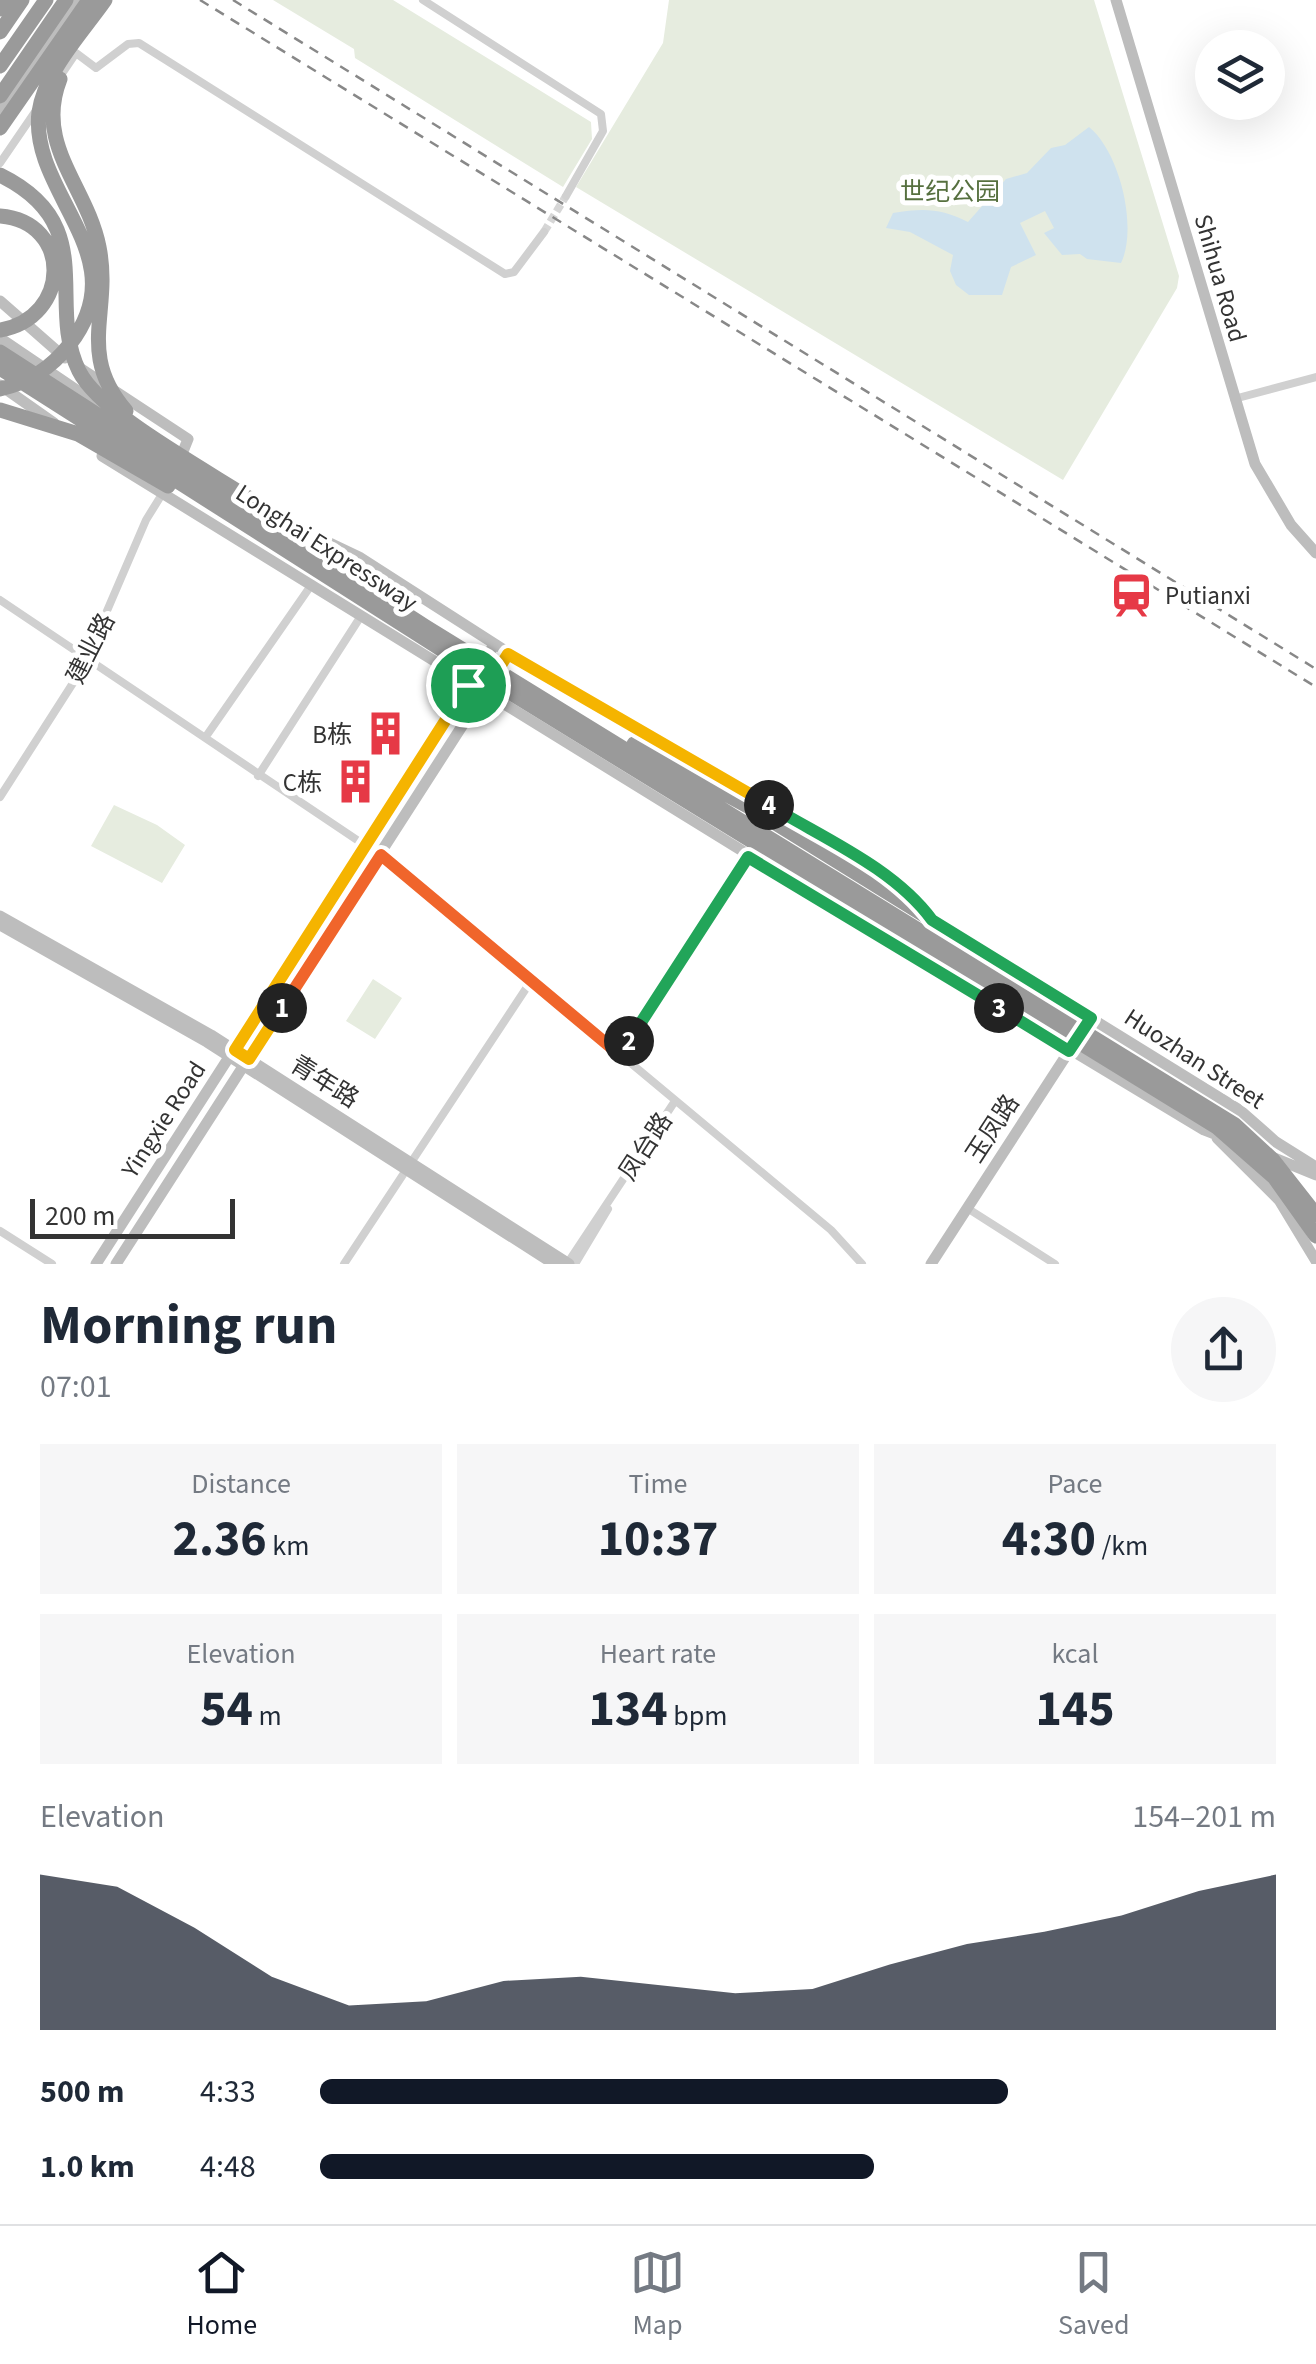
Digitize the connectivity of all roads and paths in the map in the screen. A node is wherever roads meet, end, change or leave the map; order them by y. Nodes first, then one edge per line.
1 (6, 0) edge
2 (25, 0) edge
3 (46, 0) edge
4 (66, 0) edge
5 (80, 0) edge
6 (89, 0) edge
7 (105, 0) edge
8 (423, 0) edge
9 (1116, 0) edge
10 (0, 9) edge
11 (0, 32) edge
12 (81, 35) junction
13 (0, 43) edge
14 (0, 66) edge
15 (0, 96) edge
16 (0, 111) edge
17 (0, 128) edge
18 (0, 162) edge
19 (0, 176) edge
20 (566, 196) tunnel mouth
21 (0, 216) edge
22 (544, 232) tunnel mouth
23 (0, 301) edge
24 (0, 330) edge
25 (0, 338) edge
26 (0, 352) edge
27 (0, 368) edge
28 (0, 376) edge
29 (1316, 376) edge
30 (0, 387) edge
31 (1233, 399) junction
32 (0, 410) edge
33 (142, 428) junction
34 (180, 459) junction
35 (164, 490) junction
36 (238, 520) junction
37 (1316, 552) edge
38 (354, 579) junction
39 (312, 584) junction
40 (0, 600) edge
41 (360, 616) junction
42 (494, 644) junction
43 (508, 654) junction
44 (88, 657) junction
45 (468, 685) junction
46 (483, 694) junction
47 (554, 705) junction
48 (207, 735) junction
49 (600, 748) junction
50 (258, 776) junction
51 (0, 797) edge
52 (366, 846) junction
53 (381, 855) junction
54 (748, 857) junction
55 (0, 916) edge
56 (932, 920) junction
57 (0, 925) edge
58 (902, 948) junction
59 (532, 982) junction
60 (1091, 1018) junction
61 (1069, 1051) junction
62 (233, 1054) junction
63 (620, 1055) junction
64 (247, 1063) junction
65 (675, 1101) junction
66 (1204, 1130) junction
67 (409, 1165) junction
68 (1310, 1168) edge
69 (1316, 1176) edge
70 (1316, 1184) edge
71 (968, 1208) junction
72 (1316, 1215) edge
73 (0, 1231) edge
74 (1316, 1236) edge
75 (1316, 1261) edge
76 (52, 1264) edge
77 (96, 1264) edge
78 (116, 1264) edge
79 (344, 1264) edge
80 (554, 1264) edge
81 (570, 1264) edge
82 (862, 1264) edge
83 (931, 1264) edge
84 (1055, 1264) edge

1 - 10 highway
2 - 11 highway
2 - 13 street
3 - 14 highway
4 - 15 highway
5 - 16 street
6 - 17 highway
7 - 12 highway
8 - 20 street
9 - 31 street, Shihua Road
12 - 30 highway
12 - 33 highway
18 - 22 street
19 - 33 highway
21 - 24 highway
23 - 34 street
25 - 34 street, Huozhan Street
26 - 38 highway, Longhai Expressway
27 - 36 highway, Longhai Expressway
28 - 35 street
29 - 31 street
30 - 35 street
31 - 37 street, Shihua Road
32 - 36 highway
33 - 38 highway
34 - 42 street, Huozhan Street
35 - 39 street, Huozhan Street
35 - 44 street, 建业路
36 - 49 highway, Longhai Expressway
38 - 47 highway, Longhai Expressway
39 - 41 street, Huozhan Street
39 - 48 street
40 - 44 street
41 - 45 street, Huozhan Street
41 - 50 street
42 - 43 street, Huozhan Street
42 - 45 street, Yingxie Road
43 - 46 street, Yingxie Road
43 - 56 street, Huozhan Street
44 - 48 street
44 - 51 street, 建业路
45 - 46 street, Huozhan Street
45 - 52 street, Yingxie Road
46 - 53 street, Yingxie Road
46 - 54 street, Huozhan Street
47 - 56 highway
47 - 72 highway, Longhai Expressway
48 - 50 street
49 - 58 highway
49 - 74 highway, Longhai Expressway
50 - 52 street
52 - 62 street, Yingxie Road
53 - 59 street
53 - 64 street, Yingxie Road
54 - 58 street, Huozhan Street
54 - 63 street
55 - 62 street, 青年路
56 - 60 street, Huozhan Street
57 - 62 street, 青年路
58 - 61 street, Huozhan Street
59 - 63 street
59 - 67 street
60 - 61 street, 玉凤路
60 - 68 street, Huozhan Street
61 - 66 street, Huozhan Street
61 - 71 street, 玉凤路
62 - 64 street, 青年路
62 - 77 street, Yingxie Road
63 - 65 street
64 - 67 street, 青年路
64 - 78 street, Yingxie Road
65 - 81 street, 凤台路
65 - 82 street
66 - 68 street, Huozhan Street
66 - 75 street
67 - 79 street
67 - 80 street, 青年路
67 - 81 street, 青年路
68 - 69 street, Huozhan Street
68 - 70 street
71 - 83 street, 玉凤路
71 - 84 street
73 - 76 street

